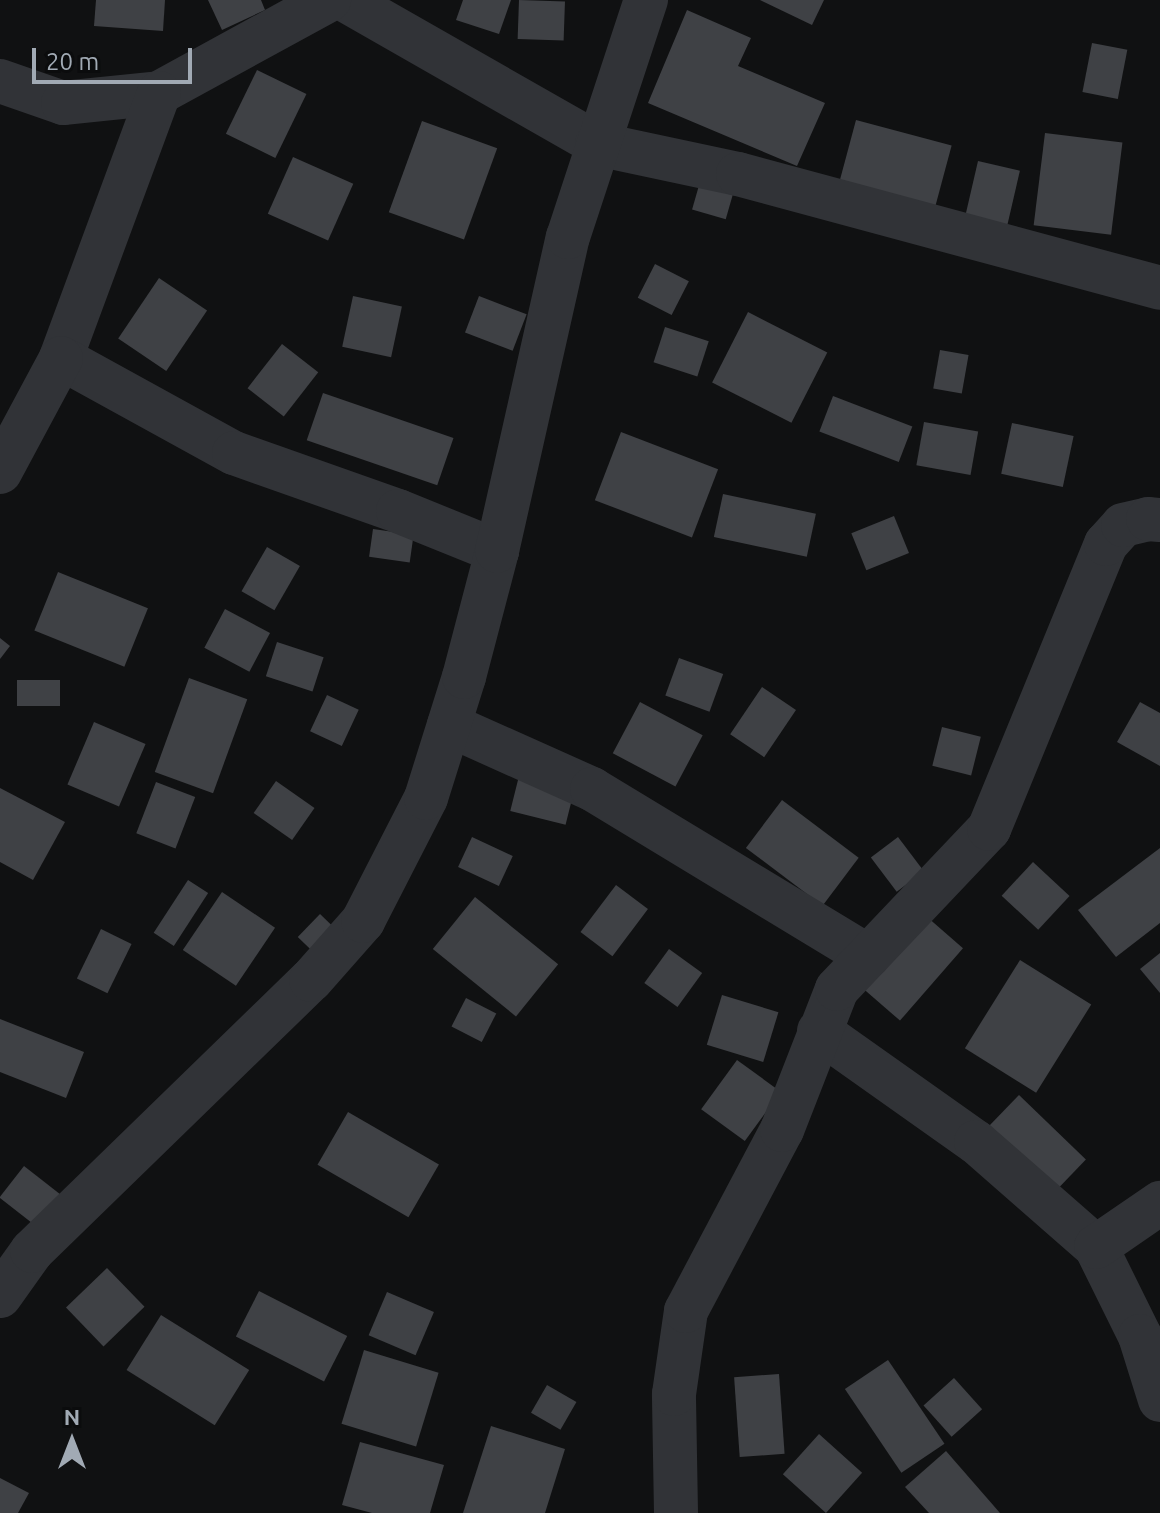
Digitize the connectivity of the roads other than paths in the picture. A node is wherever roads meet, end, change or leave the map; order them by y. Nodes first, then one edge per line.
1 (329, 0) edge
2 (345, 0) edge
3 (646, 0) edge
4 (0, 81) edge
5 (159, 93) junction
6 (597, 144) junction
7 (1160, 288) edge
8 (61, 358) junction
9 (0, 472) edge
10 (1160, 520) edge
11 (497, 551) junction
12 (449, 725) junction
13 (868, 956) junction
14 (819, 1031) junction
15 (1160, 1203) edge
16 (1096, 1247) junction
17 (0, 1296) edge
18 (1160, 1400) edge
19 (676, 1513) edge

1 - 5 street
2 - 6 street
3 - 6 street
4 - 5 street
5 - 8 street
6 - 7 street
6 - 11 street
8 - 9 street
8 - 11 street
10 - 13 street
11 - 12 street
12 - 13 street
12 - 17 street
13 - 14 street
14 - 16 street
14 - 19 street
15 - 16 street
16 - 18 street

